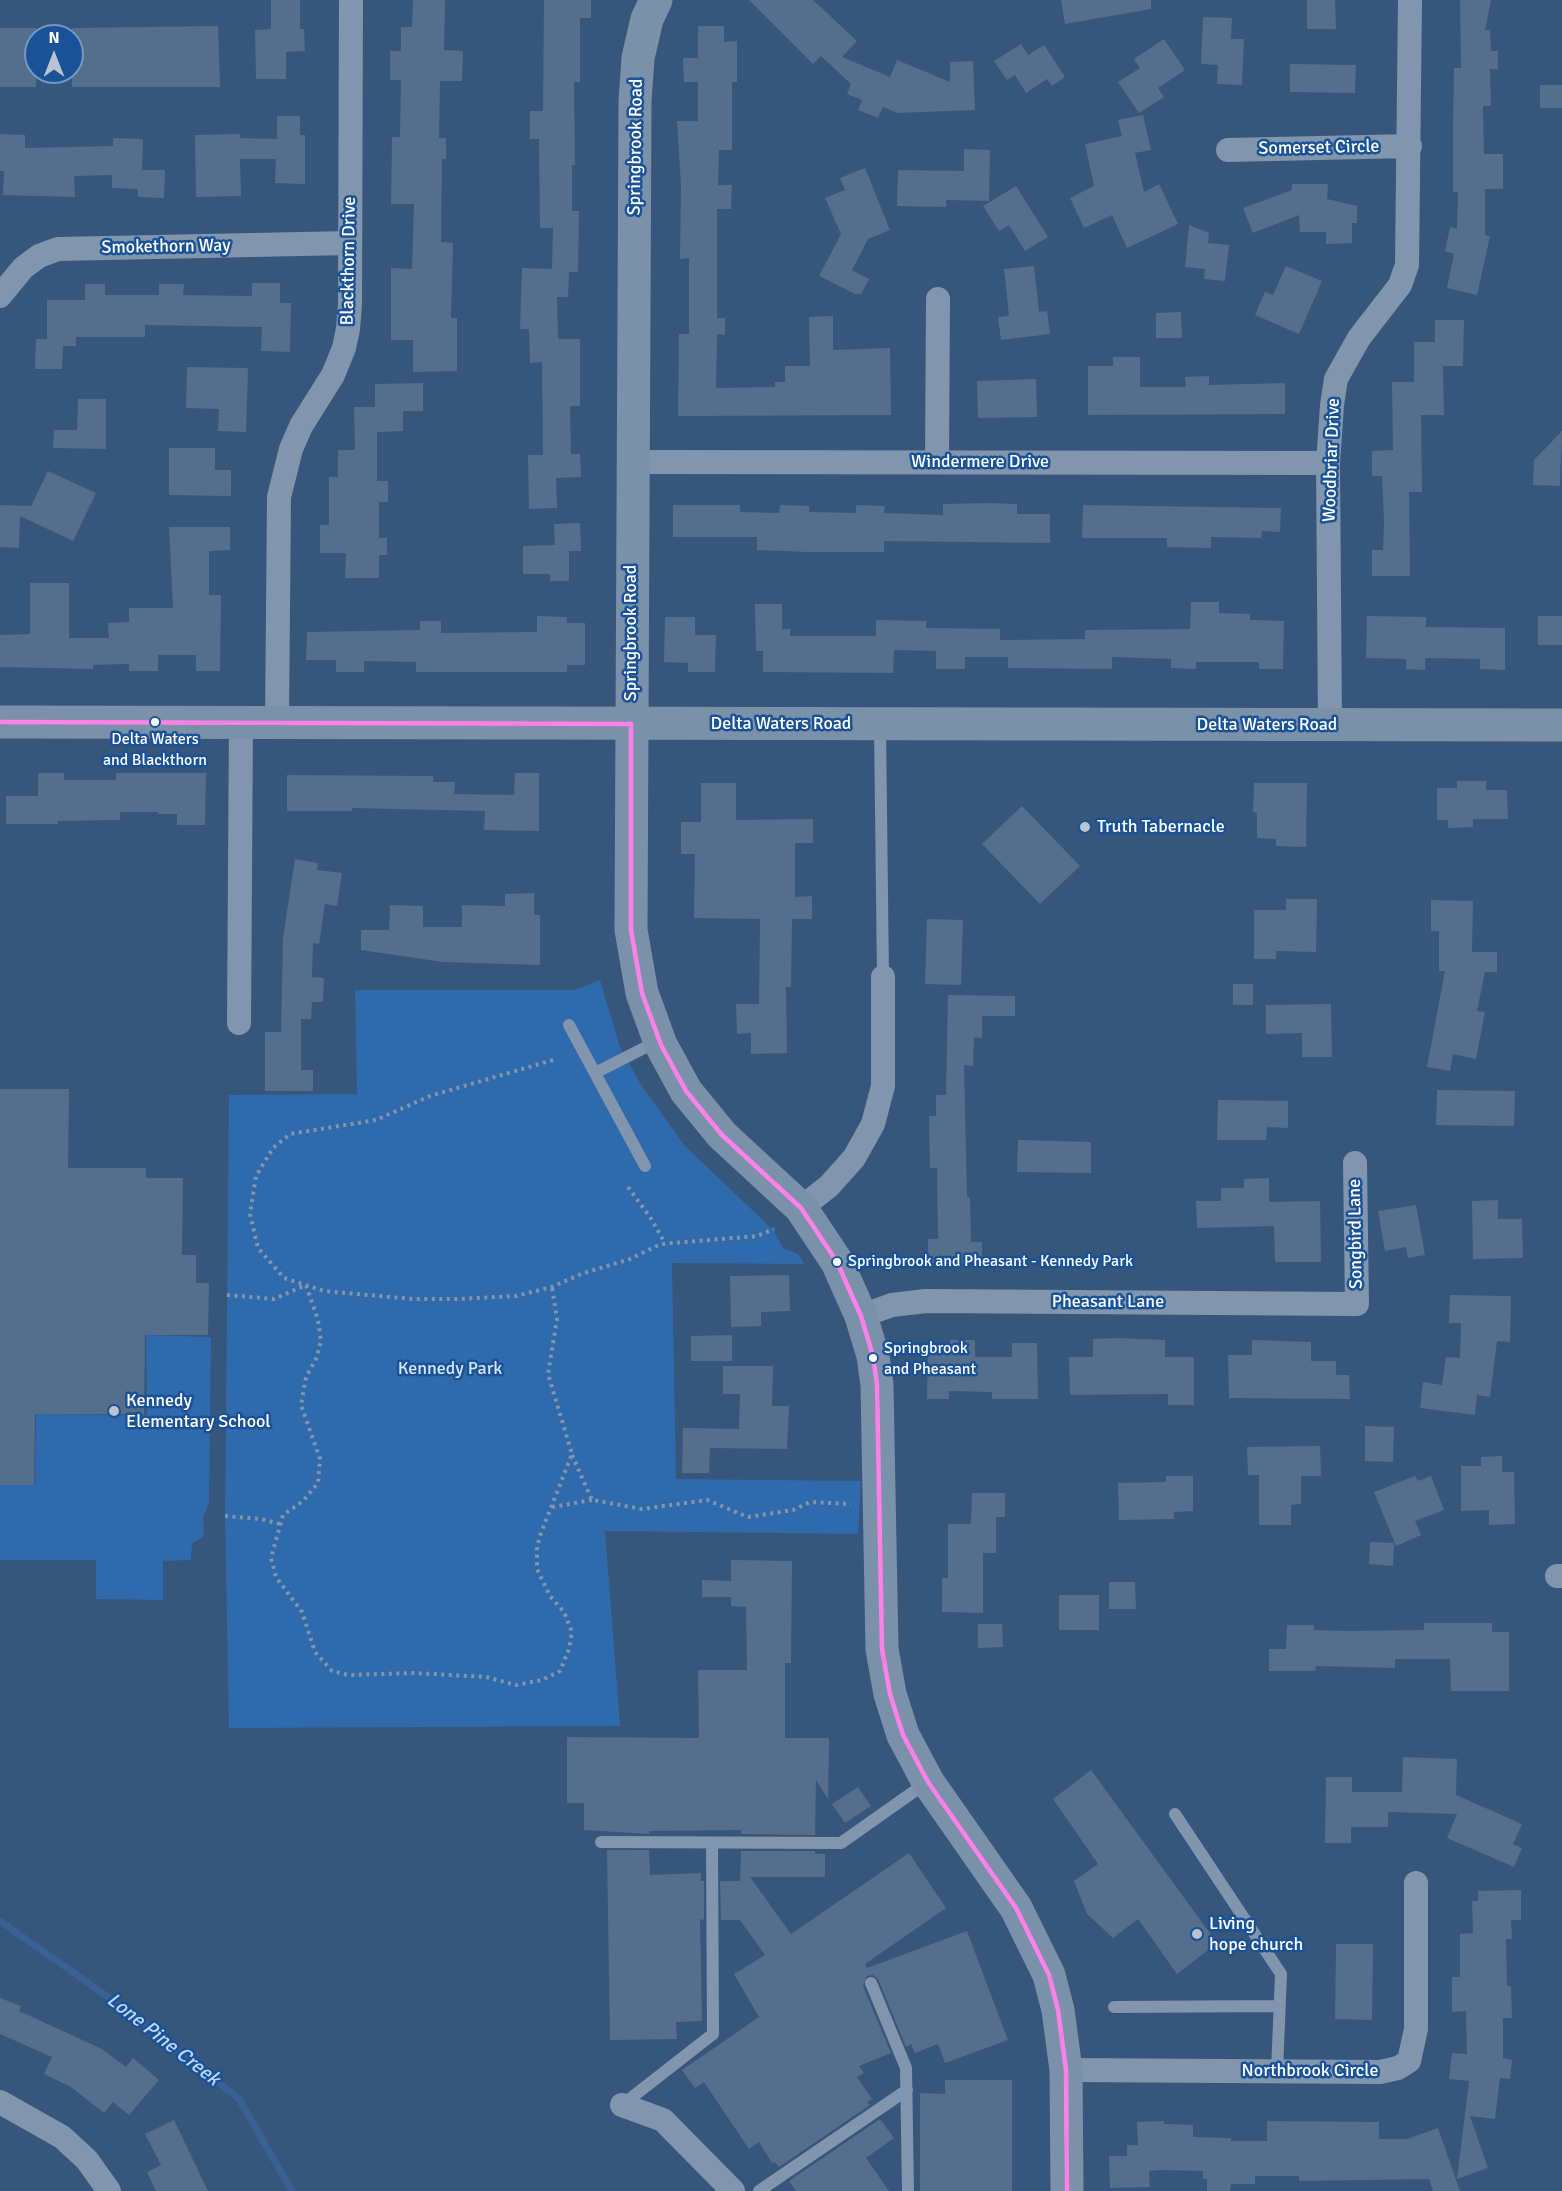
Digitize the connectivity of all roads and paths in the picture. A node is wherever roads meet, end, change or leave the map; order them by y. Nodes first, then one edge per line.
1 (351, 0) edge
2 (656, 0) edge
3 (1410, 0) edge
4 (1410, 146) junction
5 (1228, 150) dead end
6 (350, 243) junction
7 (0, 296) edge
8 (938, 299) dead end
9 (633, 462) junction
10 (938, 462) junction
11 (1328, 463) junction
12 (0, 722) edge
13 (241, 723) junction
14 (277, 723) junction
15 (631, 724) junction
16 (880, 724) junction
17 (1330, 725) junction
18 (1562, 725) edge
19 (883, 977) joint
20 (238, 1023) dead end
21 (569, 1025) dead end
22 (659, 1040) junction
23 (553, 1060) dead end
24 (595, 1073) junction
25 (1355, 1163) dead end
26 (645, 1166) dead end
27 (628, 1187) dead end
28 (801, 1208) junction
29 (774, 1229) dead end
30 (665, 1243) junction
31 (306, 1285) junction
32 (552, 1287) junction
33 (227, 1295) dead end
34 (1357, 1304) joint
35 (861, 1316) junction
36 (572, 1454) junction
37 (592, 1500) junction
38 (851, 1504) dead end
39 (552, 1507) junction
40 (225, 1516) dead end
41 (280, 1524) junction
42 (928, 1782) junction
43 (1175, 1814) dead end
44 (601, 1842) dead end
45 (712, 1843) junction
46 (1416, 1883) dead end
47 (871, 1983) dead end
48 (1279, 2006) junction
49 (1114, 2007) dead end
50 (1066, 2070) junction
51 (1277, 2072) junction
52 (907, 2090) junction
53 (0, 2102) edge
54 (622, 2105) joint
55 (109, 2191) edge
56 (733, 2191) edge
57 (759, 2191) edge
58 (908, 2191) edge
59 (1067, 2191) edge

1 - 6 street, Blackthorn Drive
2 - 9 street, Springbrook Road
3 - 4 street, Woodbriar Drive
4 - 5 street, Somerset Circle
4 - 11 street, Woodbriar Drive
6 - 7 street, Smokethorn Way
6 - 14 street, Blackthorn Drive
8 - 10 street
9 - 10 street, Windermere Drive
9 - 15 street, Springbrook Road
10 - 11 street, Windermere Drive
11 - 17 street, Woodbriar Drive
12 - 13 street, Delta Waters Road
13 - 14 street, Delta Waters Road
13 - 20 street
14 - 15 street, Delta Waters Road
15 - 16 street, Delta Waters Road
15 - 22 street, Springbrook Road
16 - 17 street, Delta Waters Road
16 - 19 lane
17 - 18 street, Delta Waters Road
19 - 28 street
21 - 24 lane
22 - 24 lane
22 - 28 street, Springbrook Road
23 - 31 path
24 - 26 lane
25 - 34 street, Songbird Lane
27 - 30 path
28 - 35 street, Springbrook Road
29 - 30 path
30 - 32 path
31 - 32 path
31 - 33 path
31 - 41 path
32 - 36 path
34 - 35 street, Pheasant Lane
35 - 42 street, Springbrook Road
36 - 37 path
36 - 39 path
37 - 38 path
37 - 39 path
39 - 41 path
40 - 41 path
42 - 45 lane
42 - 50 street, Springbrook Road
43 - 48 lane
44 - 45 lane
45 - 54 lane
46 - 51 street, Northbrook Circle
47 - 52 lane
48 - 49 lane
48 - 51 lane
50 - 51 street, Northbrook Circle
50 - 59 street, Springbrook Road
52 - 57 lane
52 - 58 lane
53 - 55 street
54 - 56 street

